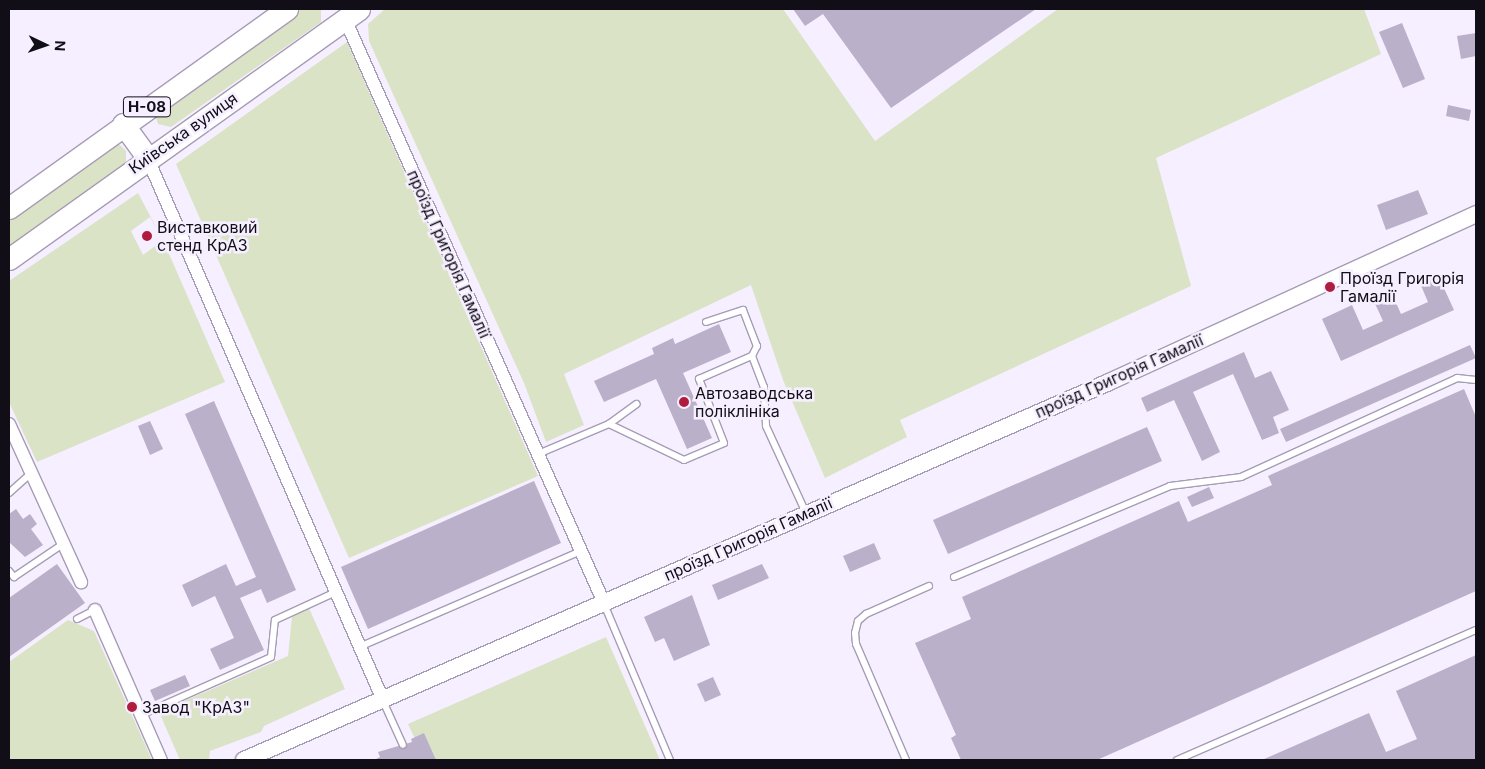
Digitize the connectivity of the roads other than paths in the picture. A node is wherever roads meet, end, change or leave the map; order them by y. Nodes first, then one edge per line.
1 (286, 9) edge
2 (348, 12) edge
3 (123, 124) junction
4 (147, 157) junction
5 (9, 208) edge
6 (1476, 214) edge
7 (9, 259) edge
8 (706, 322) dead end
9 (752, 356) junction
10 (1476, 380) edge
11 (637, 404) dead end
12 (9, 424) edge
13 (609, 424) junction
14 (538, 454) junction
15 (31, 473) junction
16 (9, 493) edge
17 (806, 514) junction
18 (63, 544) junction
19 (581, 551) junction
20 (9, 571) edge
21 (954, 577) dead end
22 (81, 582) dead end
23 (929, 586) dead end
24 (336, 592) junction
25 (604, 603) junction
26 (95, 610) joint
27 (77, 619) dead end
28 (1476, 630) edge
29 (359, 647) junction
30 (383, 700) junction
31 (141, 715) junction
32 (403, 745) dead end
33 (161, 760) edge
34 (244, 760) edge
35 (670, 760) edge
36 (906, 760) edge
37 (1177, 760) edge

1 - 3 main road, Н-08
2 - 4 main road, Київська вулиця / Н-08
2 - 14 street, проїзд Григорія Гамалії
3 - 4 main road
3 - 5 main road, Н-08
4 - 7 main road, Київська вулиця / Н-08
4 - 24 street
6 - 17 street, проїзд Григорія Гамалії
8 - 9 lane
9 - 13 lane
9 - 17 lane
10 - 21 lane
11 - 13 lane
12 - 15 street
13 - 14 lane
14 - 19 street, проїзд Григорія Гамалії
15 - 16 lane
15 - 18 street
17 - 25 street, проїзд Григорія Гамалії
18 - 20 lane
18 - 22 street
19 - 25 street, проїзд Григорія Гамалії
19 - 29 lane
23 - 36 lane
24 - 29 street
24 - 31 lane
25 - 30 street
25 - 35 lane
26 - 27 lane
26 - 31 street
28 - 37 lane
29 - 30 street
30 - 32 lane
30 - 34 street
31 - 33 street

